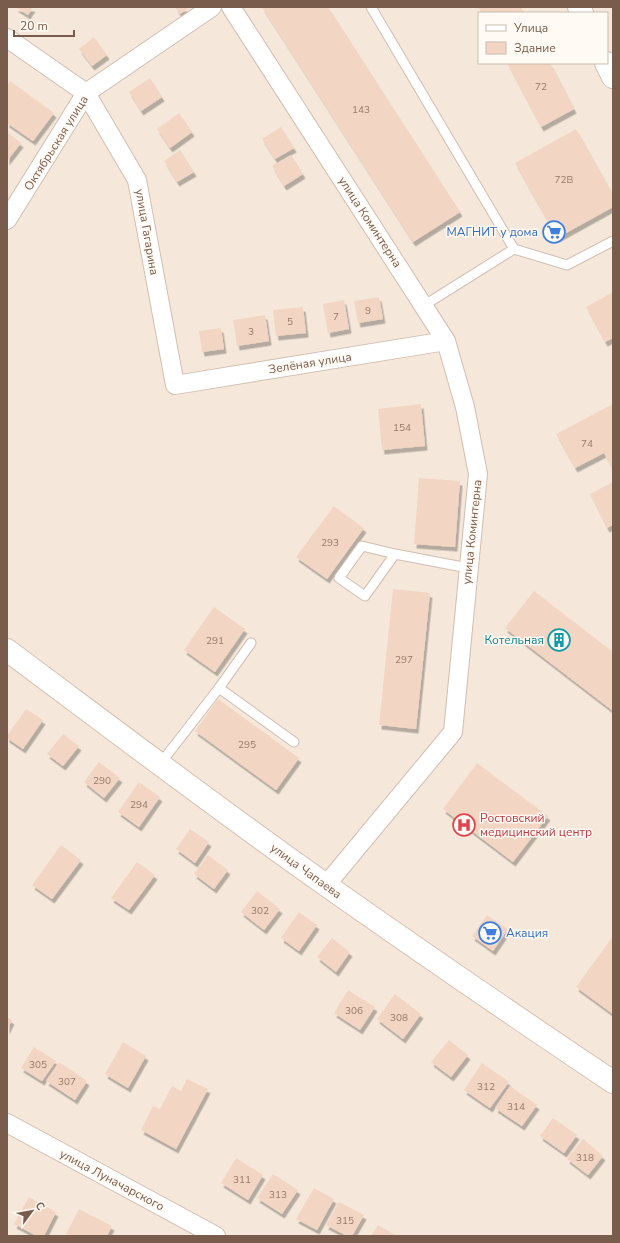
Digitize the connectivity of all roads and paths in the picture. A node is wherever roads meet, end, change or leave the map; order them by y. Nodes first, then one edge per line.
1 (212, 7) edge
2 (231, 7) edge
3 (371, 7) edge
4 (7, 38) edge
5 (606, 64) edge
6 (613, 77) edge
7 (86, 93) junction
8 (7, 220) edge
9 (613, 241) edge
10 (514, 249) junction
11 (423, 306) junction
12 (446, 341) junction
13 (175, 384) joint
14 (395, 554) junction
15 (468, 568) junction
16 (251, 643) dead end
17 (7, 650) edge
18 (219, 688) junction
19 (294, 742) dead end
20 (160, 764) junction
21 (326, 885) junction
22 (613, 1082) edge
23 (7, 1123) edge
24 (216, 1236) edge

1 - 7 street, Октябрьская улица
2 - 11 street, улица Коминтерна
3 - 10 lane
4 - 7 street, улица Гагарина
5 - 6 main road
7 - 8 street, Октябрьская улица
7 - 13 street, улица Гагарина
9 - 10 lane
10 - 11 lane
11 - 12 street, улица Коминтерна
12 - 13 street, Зелёная улица
12 - 15 street, улица Коминтерна
14 - 14 lane
14 - 15 lane
15 - 21 street, улица Коминтерна
16 - 18 lane
17 - 20 main road, улица Чапаева
18 - 19 lane
18 - 20 lane
20 - 21 main road, улица Чапаева
21 - 22 main road, улица Чапаева
23 - 24 street, улица Луначарского

